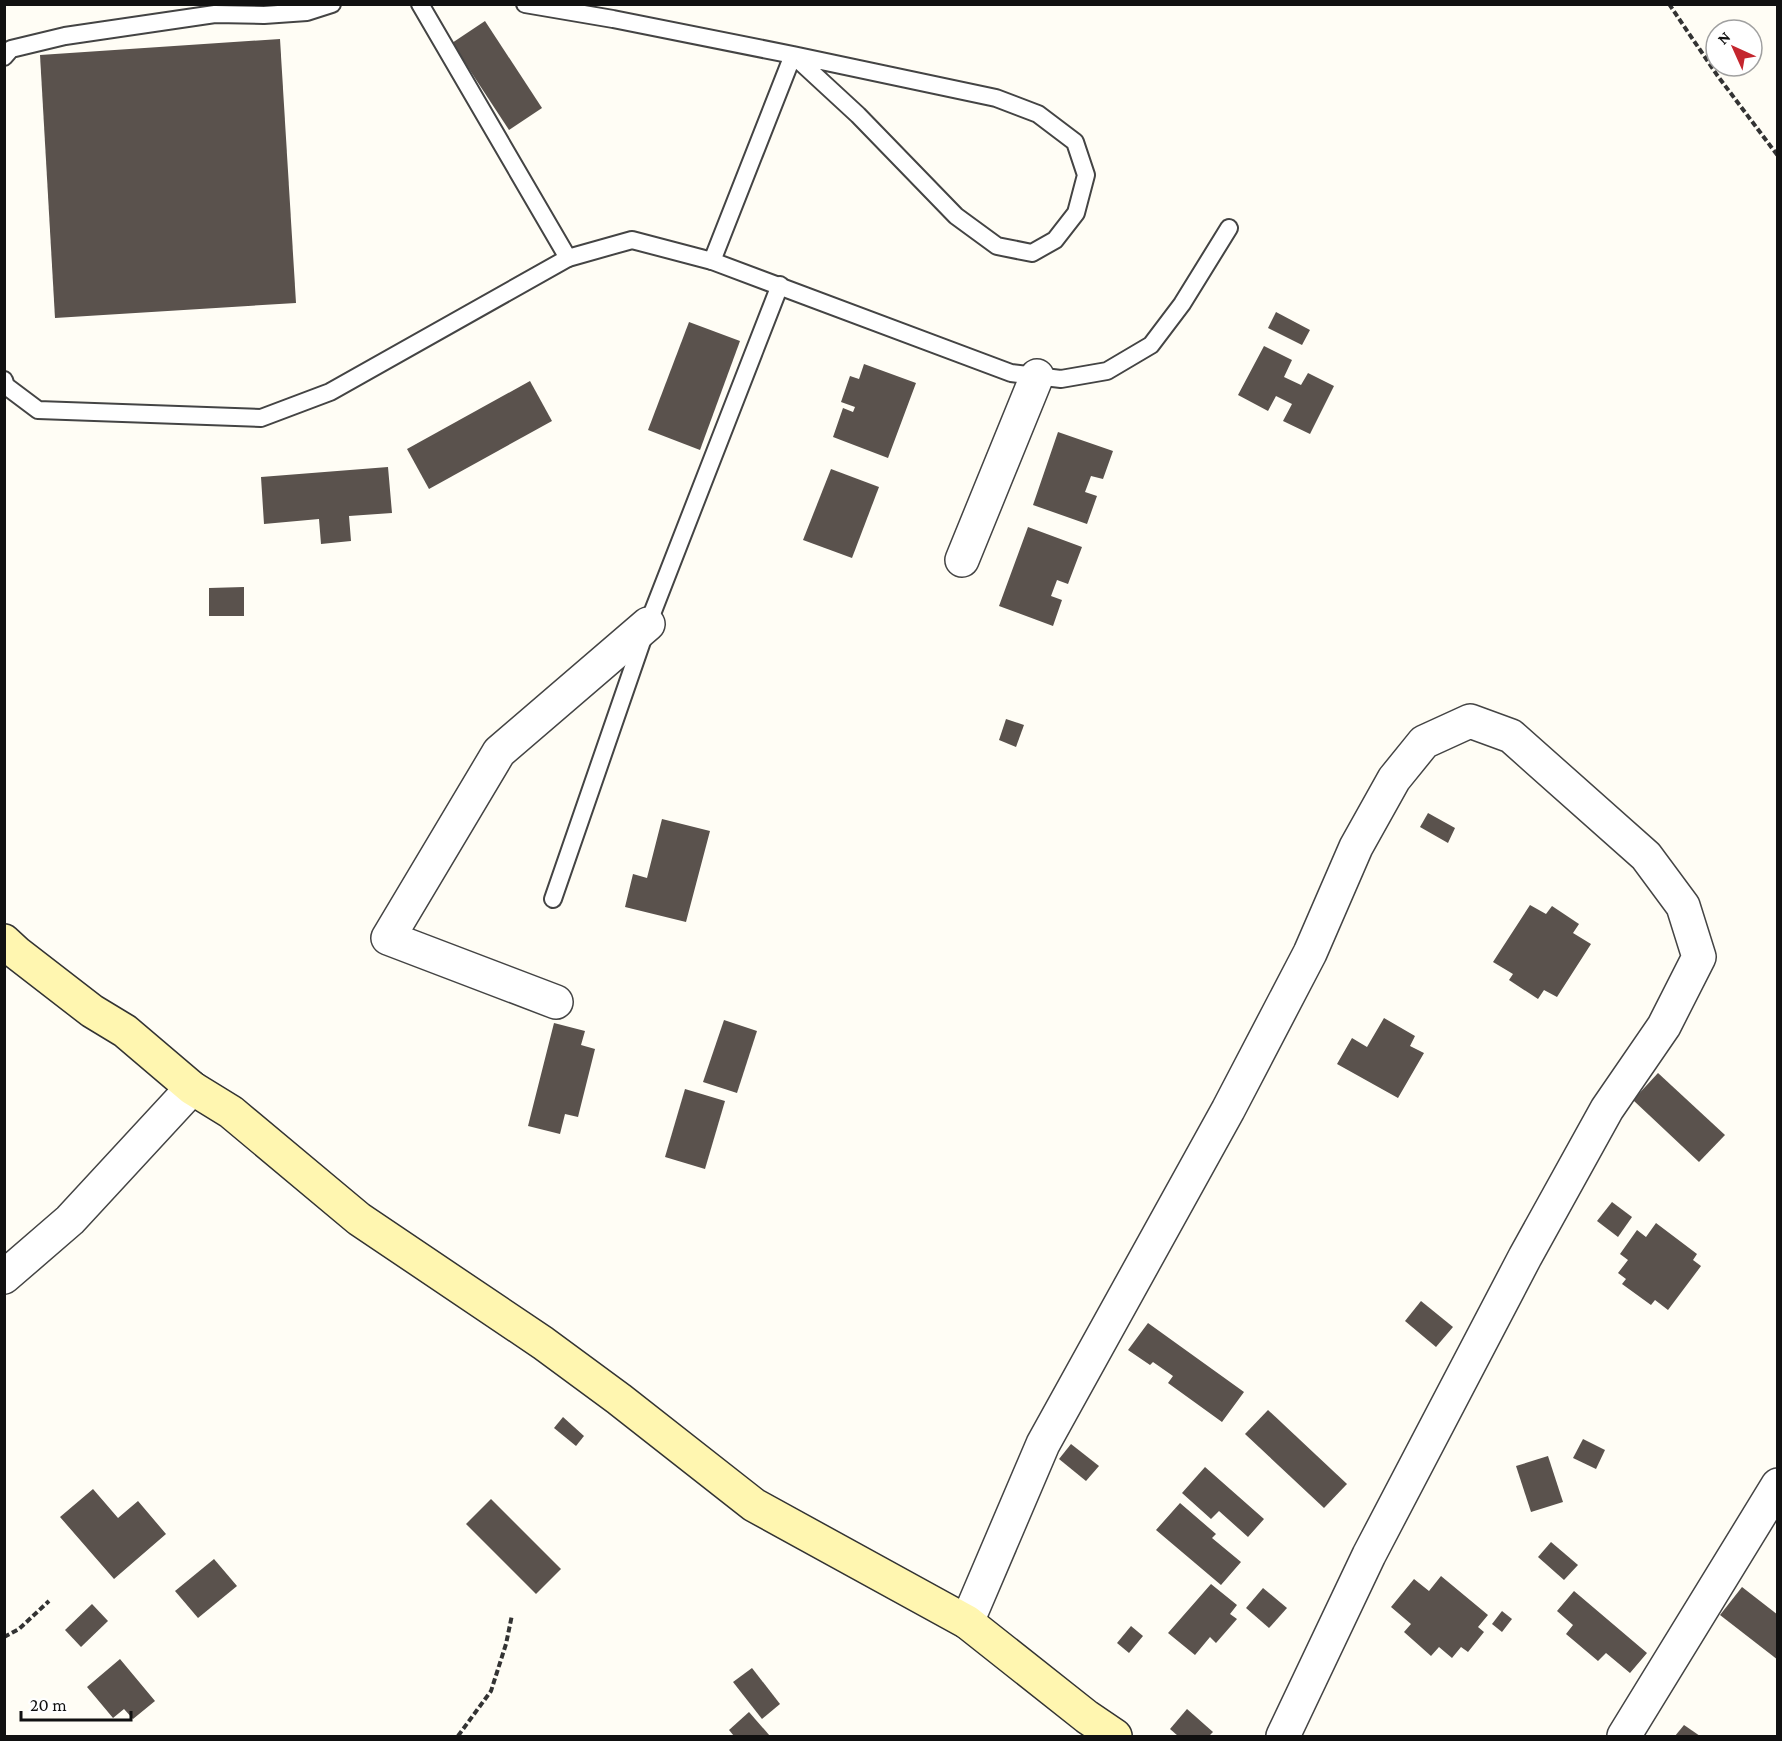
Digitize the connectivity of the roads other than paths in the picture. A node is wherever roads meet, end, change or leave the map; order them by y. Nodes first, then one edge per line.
1 (332, 4) edge
2 (420, 4) edge
3 (525, 4) edge
4 (793, 55) junction
5 (4, 57) edge
6 (1229, 228) dead end
7 (568, 258) junction
8 (712, 261) junction
9 (780, 285) junction
10 (1037, 376) junction
11 (4, 380) edge
12 (962, 560) dead end
13 (648, 624) junction
14 (553, 899) dead end
15 (4, 941) edge
16 (556, 1002) dead end
17 (192, 1088) junction
18 (4, 1278) edge
19 (1778, 1485) edge
20 (966, 1622) junction
21 (1115, 1737) edge
22 (1284, 1737) edge
23 (1624, 1737) edge

1 - 5 lane
2 - 7 lane
3 - 4 lane
4 - 4 lane
4 - 8 lane
6 - 10 lane
7 - 8 lane
7 - 11 lane
8 - 9 lane
9 - 10 lane
9 - 13 lane
10 - 12 street
13 - 14 lane
13 - 16 street
15 - 17 main road
17 - 18 street
17 - 20 main road
19 - 23 street
20 - 21 main road
20 - 22 street

